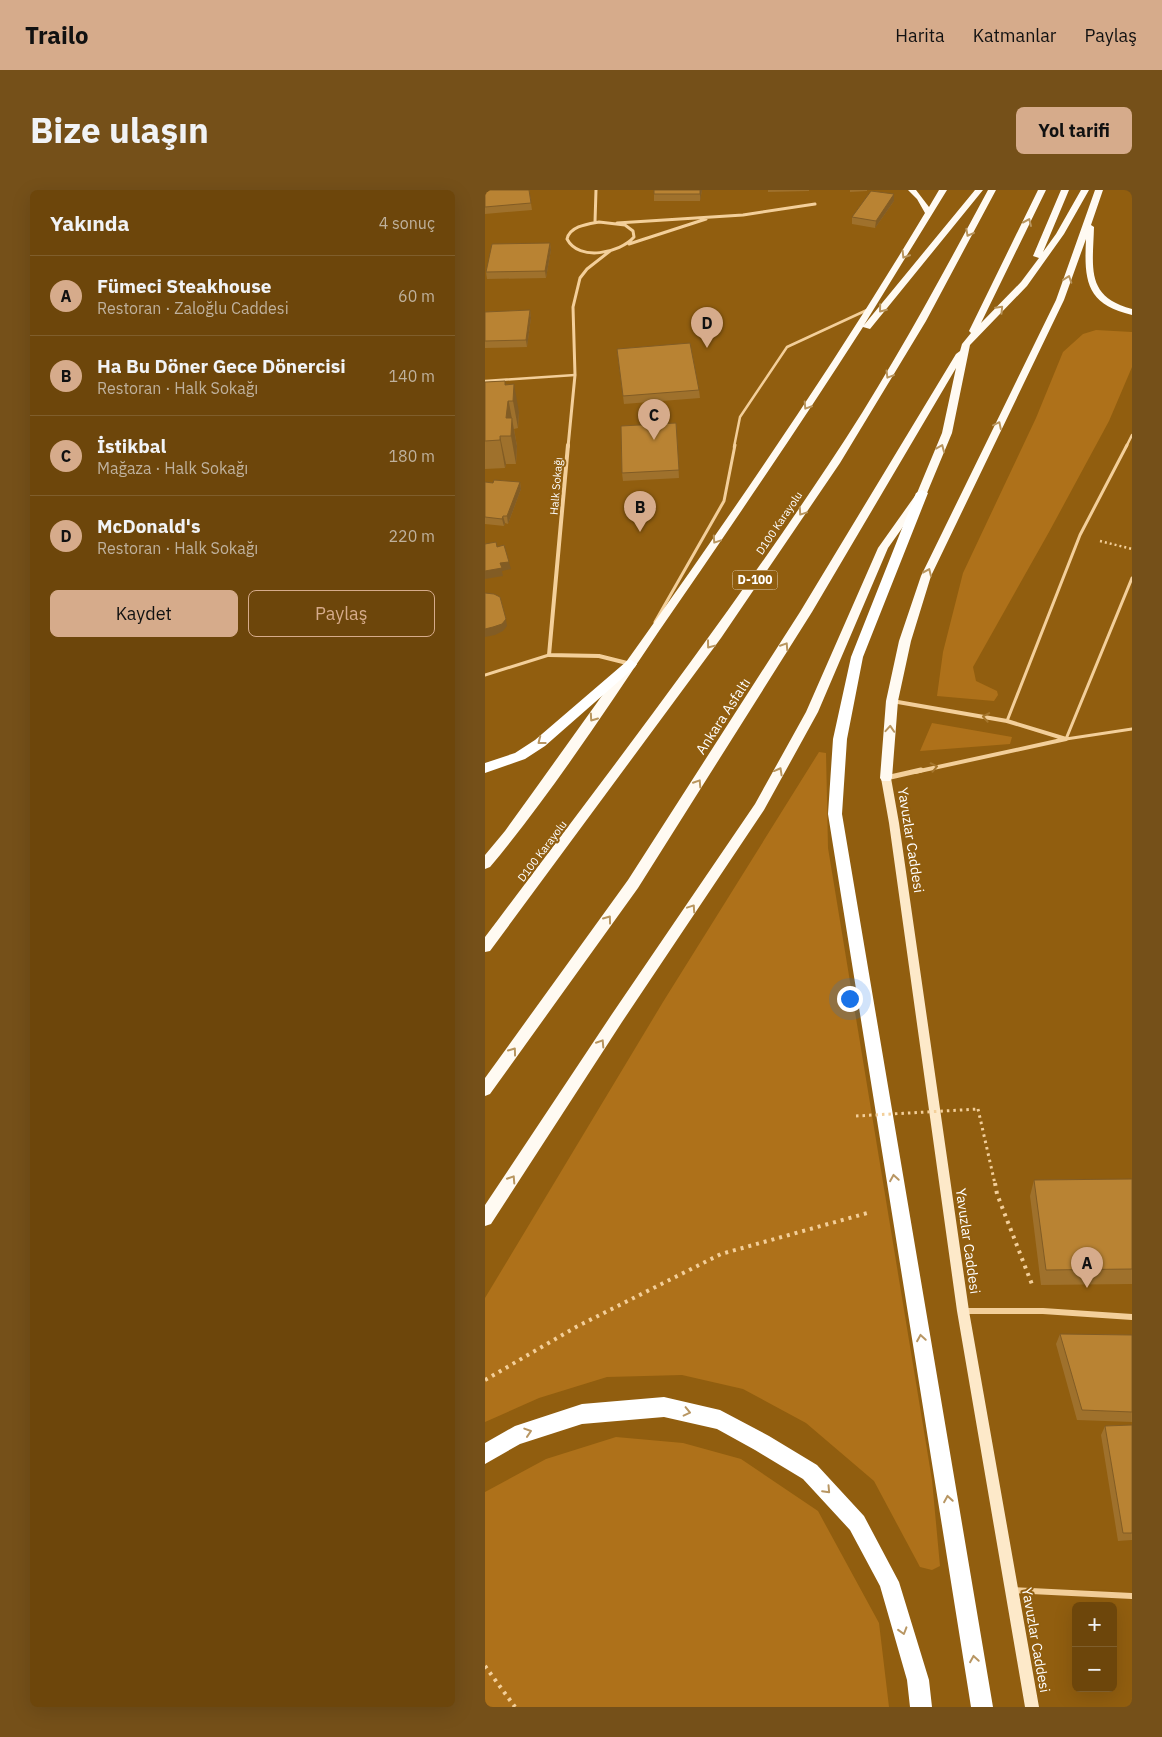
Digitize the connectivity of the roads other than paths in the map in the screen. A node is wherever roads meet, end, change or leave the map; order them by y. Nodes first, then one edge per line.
1 (596, 190) edge
2 (912, 190) edge
3 (943, 190) edge
4 (979, 190) edge
5 (992, 190) edge
6 (1041, 190) edge
7 (1065, 190) edge
8 (1085, 190) edge
9 (1099, 190) edge
10 (815, 204) dead end
11 (929, 213) junction
12 (1090, 216) junction
13 (709, 218) junction
14 (595, 222) junction
15 (617, 223) junction
16 (626, 245) junction
17 (611, 251) junction
18 (1024, 284) junction
19 (869, 309) junction
20 (1132, 312) edge
21 (966, 344) junction
22 (575, 375) junction
23 (824, 380) junction
24 (485, 382) edge
25 (1132, 435) edge
26 (922, 493) junction
27 (1132, 578) edge
28 (549, 655) junction
29 (631, 664) junction
30 (485, 675) edge
31 (892, 701) junction
32 (1007, 721) junction
33 (1132, 729) edge
34 (1066, 739) junction
35 (485, 768) edge
36 (886, 778) junction
37 (485, 864) edge
38 (485, 947) edge
39 (485, 1090) edge
40 (485, 1219) edge
41 (963, 1311) junction
42 (1132, 1317) edge
43 (485, 1454) edge
44 (1013, 1590) junction
45 (1132, 1596) edge
46 (921, 1707) edge
47 (982, 1707) edge
48 (1032, 1707) edge

1 - 14 street
2 - 11 highway
3 - 11 highway
4 -> 23 highway
5 -> 38 highway, D100 Karayolu / D-100
21 -> 6 highway
7 - 18 highway
8 - 18 highway
9 - 12 highway
10 - 13 street
11 -> 19 highway
12 - 20 highway
31 -> 12 highway
13 - 15 street
13 - 16 street
14 - 15 street
14 - 17 street
15 - 16 street
16 - 17 street
17 - 22 street, Halk Sokağı
21 -> 18 highway
19 - 23 highway
19 - 29 lane
26 -> 21 highway
39 -> 21 highway, Ankara Asfaltı
22 - 24 lane
22 - 28 street, Halk Sokağı
23 -> 29 highway
25 - 32 lane
40 -> 26 highway
47 -> 26 highway
27 - 34 lane
28 - 29 street
28 - 30 lane
29 -> 35 highway
29 -> 37 highway
32 -> 31 street
36 -> 31 highway
32 - 34 street
33 - 34 lane
36 -> 34 street
36 - 41 main road, Yavuzlar Caddesi
41 - 42 street
41 - 44 main road, Yavuzlar Caddesi
43 -> 46 highway
44 - 45 street
44 - 48 main road, Yavuzlar Caddesi

